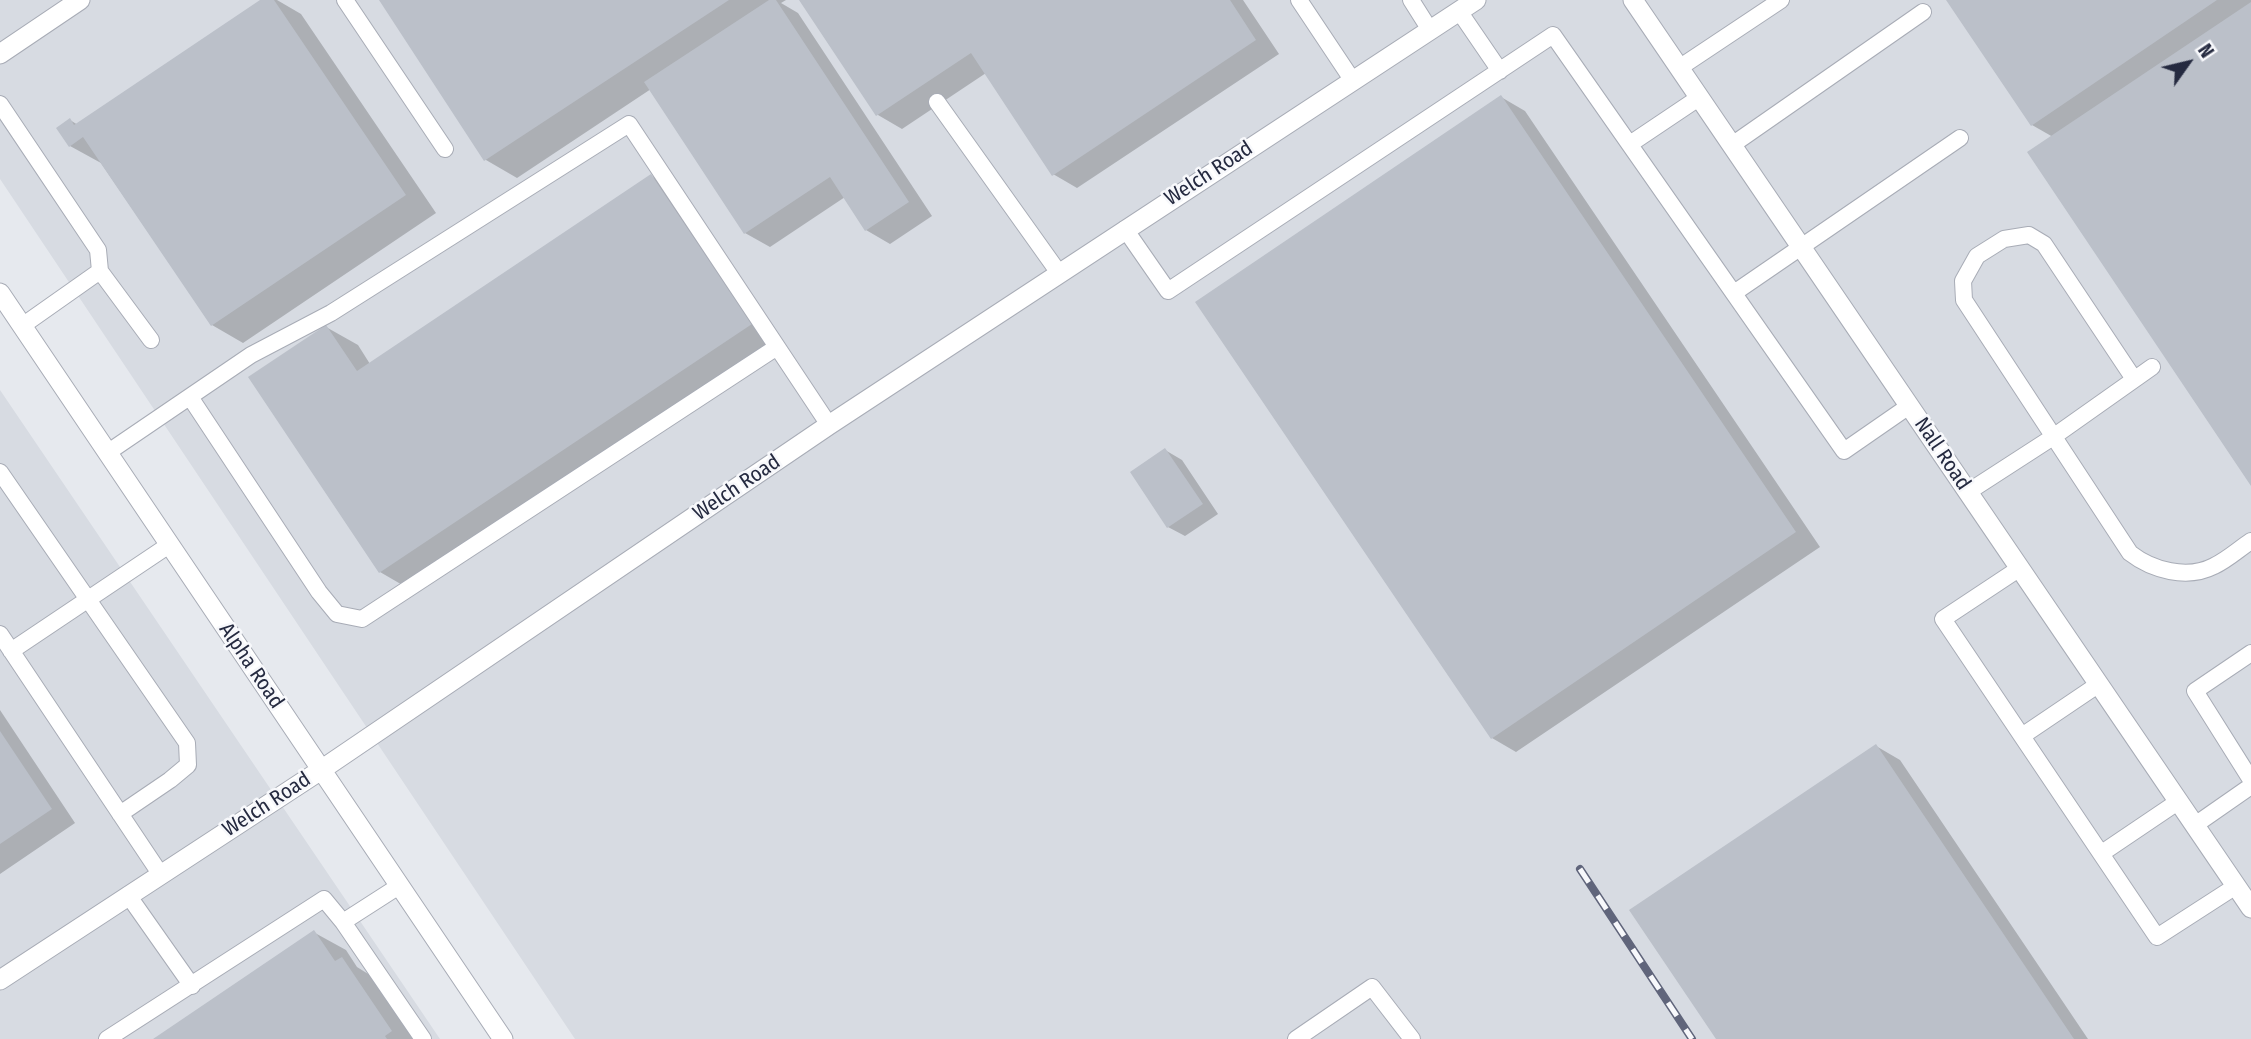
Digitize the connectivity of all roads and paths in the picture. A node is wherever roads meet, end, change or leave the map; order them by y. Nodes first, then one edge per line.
1 (80, 0) edge
2 (345, 0) edge
3 (1299, 0) edge
4 (1410, 0) edge
5 (1476, 0) edge
6 (1633, 0) edge
7 (1781, 0) edge
8 (1459, 11) junction
9 (1923, 12) dead end
10 (1430, 30) junction
11 (0, 54) edge
12 (1679, 68) junction
13 (1500, 71) junction
14 (1353, 81) junction
15 (1700, 97) junction
16 (937, 102) dead end
17 (0, 104) edge
18 (1960, 138) dead end
19 (1630, 145) junction
20 (1732, 145) junction
21 (445, 149) dead end
22 (1125, 229) junction
23 (1802, 247) junction
24 (100, 271) junction
25 (1059, 273) junction
26 (0, 293) edge
27 (1734, 293) junction
28 (22, 326) junction
29 (151, 340) dead end
30 (778, 347) junction
31 (2152, 368) dead end
32 (2134, 379) junction
33 (190, 397) junction
34 (1909, 406) junction
35 (829, 425) junction
36 (2053, 438) junction
37 (107, 453) junction
38 (0, 472) edge
39 (1968, 492) junction
40 (2251, 541) edge
41 (169, 545) junction
42 (2020, 568) junction
43 (89, 599) junction
44 (0, 634) edge
45 (11, 652) junction
46 (2251, 653) edge
47 (2099, 684) junction
48 (2022, 736) junction
49 (321, 770) junction
50 (2251, 780) edge
51 (2251, 786) edge
52 (2179, 801) junction
53 (120, 814) junction
54 (2195, 825) junction
55 (2102, 853) junction
56 (161, 874) junction
57 (399, 886) junction
58 (2236, 886) junction
59 (128, 895) junction
60 (2251, 908) edge
61 (343, 922) junction
62 (0, 980) edge
63 (192, 986) junction
64 (107, 1039) edge
65 (423, 1039) edge
66 (503, 1039) edge
67 (1296, 1039) edge
68 (1412, 1039) edge

1 - 11 street
2 - 21 lane
3 - 14 lane
4 - 10 lane
5 - 8 street, Welch Road
6 - 12 street, Nall Road
7 - 12 lane
8 - 10 street, Welch Road
8 - 13 lane
9 - 20 lane
10 - 14 street, Welch Road
12 - 15 street, Nall Road
13 - 19 lane
13 - 22 lane
14 - 22 street, Welch Road
15 - 19 lane
15 - 20 street, Nall Road
16 - 25 lane
17 - 24 lane
18 - 23 lane
19 - 27 lane
20 - 23 street, Nall Road
22 - 25 street, Welch Road
23 - 27 lane
23 - 34 street, Nall Road
24 - 28 lane
24 - 29 lane
25 - 35 street, Welch Road
26 - 28 street, Alpha Road
27 - 34 lane
28 - 37 street, Alpha Road
30 - 33 lane
30 - 33 lane
30 - 35 lane
31 - 32 lane
32 - 36 lane
32 - 36 lane
33 - 37 lane
34 - 39 street, Nall Road
35 - 49 street, Welch Road
36 - 39 lane
36 - 40 lane
37 - 41 street, Alpha Road
38 - 43 lane
39 - 42 street, Nall Road
41 - 43 lane
41 - 49 street, Alpha Road
42 - 47 street, Nall Road
42 - 48 lane
43 - 45 lane
43 - 53 lane
44 - 45 lane
45 - 53 lane
46 - 50 lane
47 - 48 lane
47 - 52 street, Nall Road
48 - 55 lane
49 - 56 street, Welch Road
49 - 57 street, Alpha Road
51 - 54 lane
52 - 54 street, Nall Road
52 - 55 lane
53 - 56 lane
54 - 58 street, Nall Road
55 - 58 lane
56 - 59 street, Welch Road
57 - 61 lane
57 - 66 street, Alpha Road
58 - 60 street, Nall Road
59 - 62 street, Welch Road
59 - 63 lane
61 - 63 lane
61 - 65 lane
63 - 64 lane
67 - 68 lane

